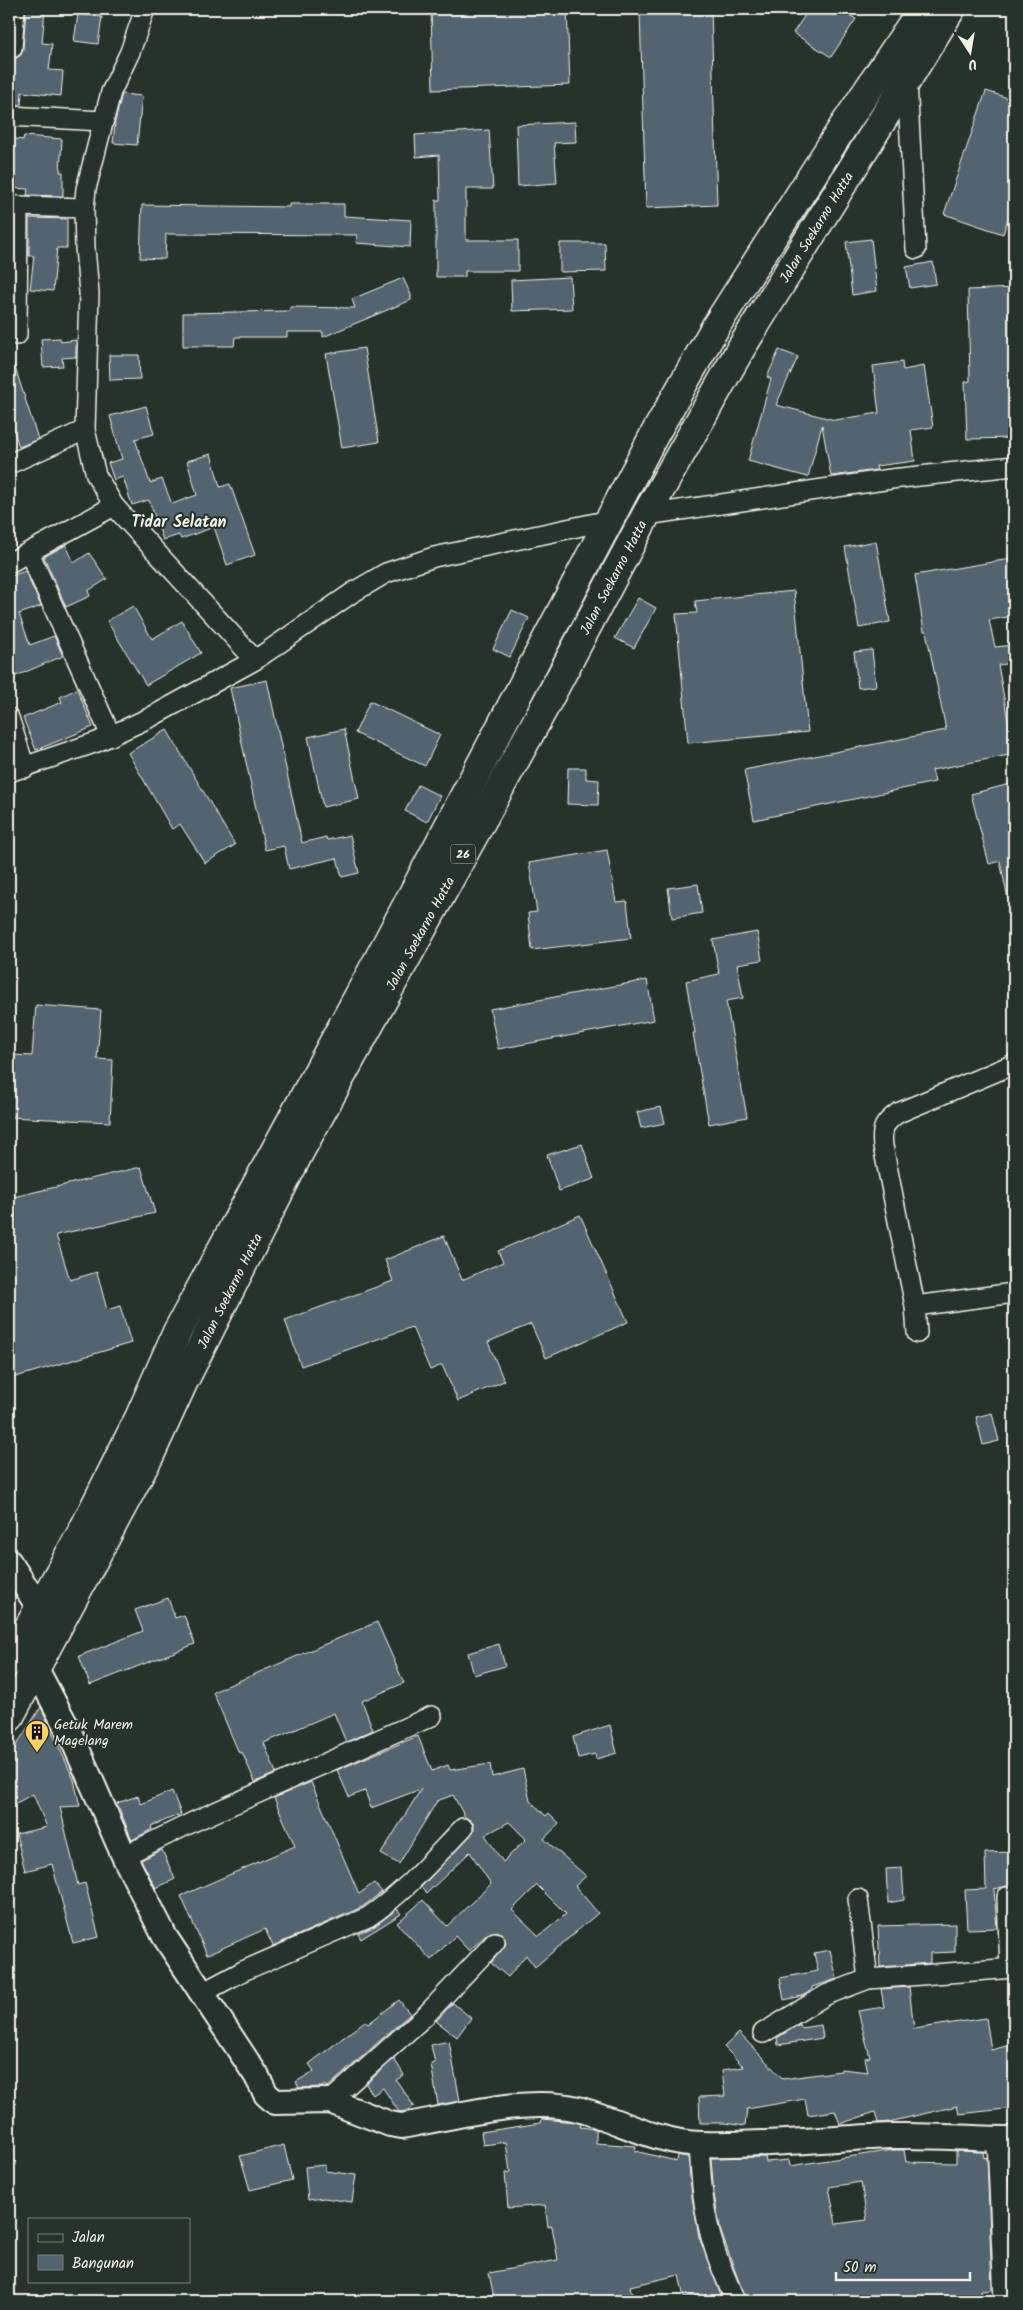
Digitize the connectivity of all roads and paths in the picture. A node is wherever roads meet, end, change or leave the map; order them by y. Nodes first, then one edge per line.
1 (15, 9) edge
2 (145, 9) edge
3 (922, 9) edge
4 (951, 9) edge
5 (12, 48) dead end
6 (906, 80) junction
7 (9, 116) edge
8 (103, 121) junction
9 (14, 208) edge
10 (84, 208) junction
11 (916, 249) dead end
12 (17, 335) dead end
13 (85, 430) junction
14 (11, 457) edge
15 (1014, 466) edge
16 (114, 506) junction
17 (646, 515) junction
18 (610, 520) junction
19 (29, 552) junction
20 (9, 563) edge
21 (255, 660) junction
22 (9, 718) edge
23 (111, 736) junction
24 (17, 770) edge
25 (1014, 1064) edge
26 (1014, 1293) edge
27 (914, 1306) junction
28 (917, 1333) dead end
29 (151, 1421) junction
30 (9, 1562) edge
31 (39, 1607) junction
32 (9, 1662) edge
33 (35, 1667) junction
34 (432, 1716) dead end
35 (9, 1718) edge
36 (463, 1828) dead end
37 (124, 1856) junction
38 (1007, 1897) dead end
39 (858, 1898) dead end
40 (496, 1942) dead end
41 (1012, 1968) edge
42 (868, 1980) junction
43 (202, 1994) junction
44 (763, 2033) dead end
45 (330, 2101) junction
46 (1006, 2139) edge
47 (699, 2144) junction
48 (736, 2301) edge
49 (1004, 2301) edge

1 - 5 street
2 - 8 street
3 - 18 highway, Jalan Soekarno Hatta / 26
4 - 6 highway, Jalan Soekarno Hatta / 26
6 - 11 street
6 - 17 highway, Jalan Soekarno Hatta / 26
7 - 8 street
8 - 10 street
9 - 10 street
9 - 12 street
10 - 13 street
13 - 14 street
13 - 16 street
15 - 17 street
16 - 19 street
16 - 21 street
17 - 29 highway, Jalan Soekarno Hatta / 26
18 - 21 street
18 - 29 highway, Jalan Soekarno Hatta / 26
19 - 20 street
19 - 23 street
21 - 23 street
22 - 24 street
23 - 24 street
25 - 27 street
26 - 27 street
27 - 28 street
29 - 31 highway, Jalan Soekarno Hatta / 26
29 - 33 highway, Jalan Soekarno Hatta / 26
30 - 31 street
31 - 32 highway, Jalan Soekarno Hatta / 26
33 - 35 highway, Jalan Soekarno Hatta / 26
33 - 37 street
34 - 37 street
36 - 43 street
37 - 43 street
38 - 41 street
39 - 42 street
40 - 45 street
41 - 42 street
42 - 44 street
43 - 45 street
45 - 47 street
46 - 47 street
46 - 49 street
47 - 48 street

